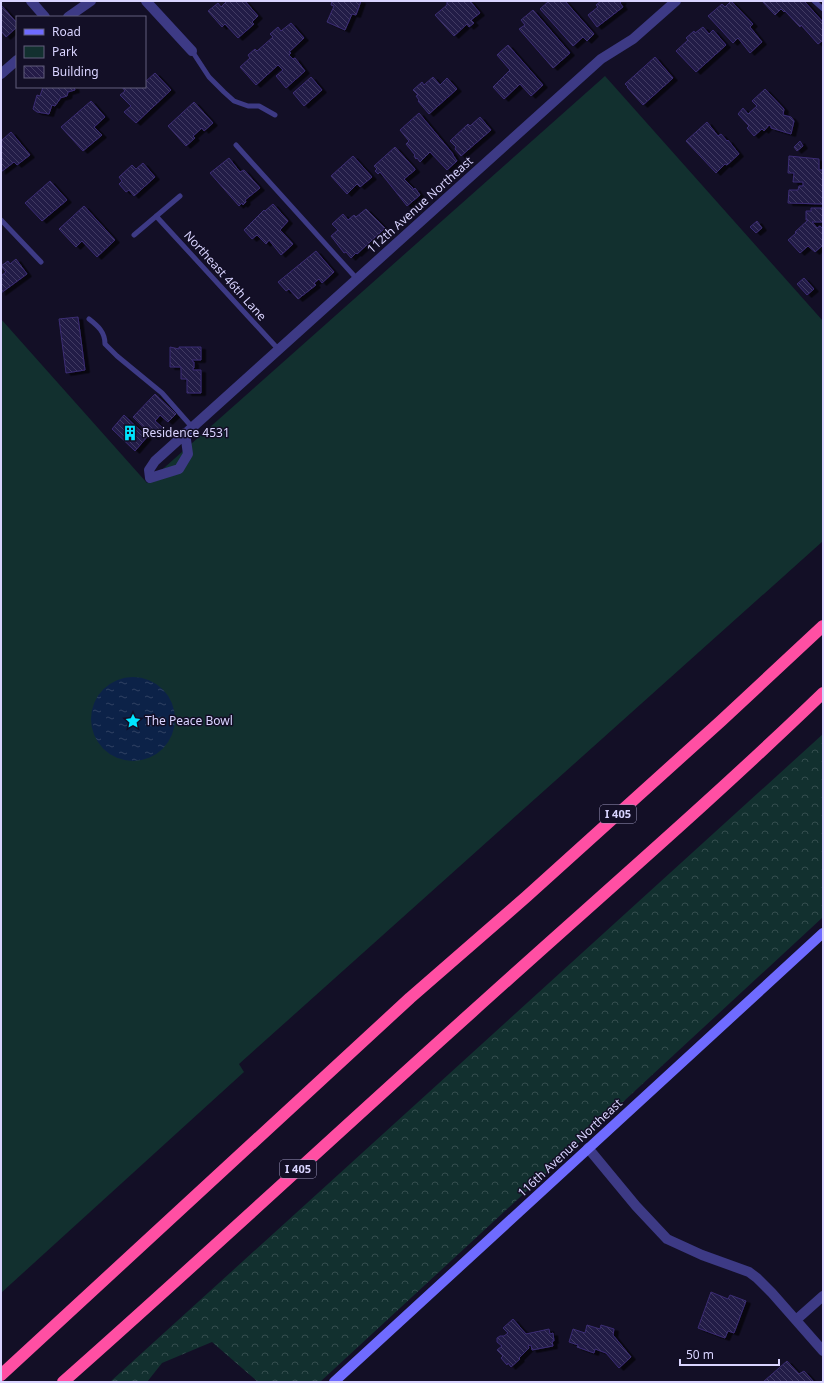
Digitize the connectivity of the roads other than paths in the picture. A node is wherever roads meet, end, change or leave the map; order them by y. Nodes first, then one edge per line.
1 (32, 1) edge
2 (91, 1) edge
3 (146, 1) edge
4 (676, 1) edge
5 (814, 1) edge
6 (823, 9) edge
7 (45, 16) edge
8 (69, 16) edge
9 (192, 51) joint
10 (16, 61) edge
11 (1, 74) edge
12 (275, 114) dead end
13 (236, 145) dead end
14 (180, 196) dead end
15 (156, 216) junction
16 (1, 220) edge
17 (134, 235) dead end
18 (41, 262) dead end
19 (357, 279) junction
20 (89, 319) dead end
21 (279, 350) junction
22 (189, 430) junction
23 (823, 626) edge
24 (823, 693) edge
25 (823, 933) edge
26 (588, 1148) junction
27 (823, 1296) edge
28 (796, 1320) junction
29 (823, 1351) edge
30 (1, 1375) edge
31 (63, 1382) edge
32 (334, 1382) edge

1 - 7 street
2 - 8 street
3 - 9 street
4 - 19 street, 112th Avenue Northeast
5 - 6 lane
9 - 12 lane
10 - 11 street
13 - 19 lane
14 - 15 lane
15 - 17 lane
15 - 21 lane, Northeast 46th Lane
16 - 18 lane
19 - 21 street, 112th Avenue Northeast
20 - 22 lane
21 - 22 street, 112th Avenue Northeast
22 - 22 street, 112th Avenue Northeast
23 - 30 highway, I 405
24 - 31 highway, I 405
25 - 26 street, 116th Avenue Northeast
26 - 28 street
26 - 32 street, 116th Avenue Northeast
27 - 28 street
28 - 29 street

